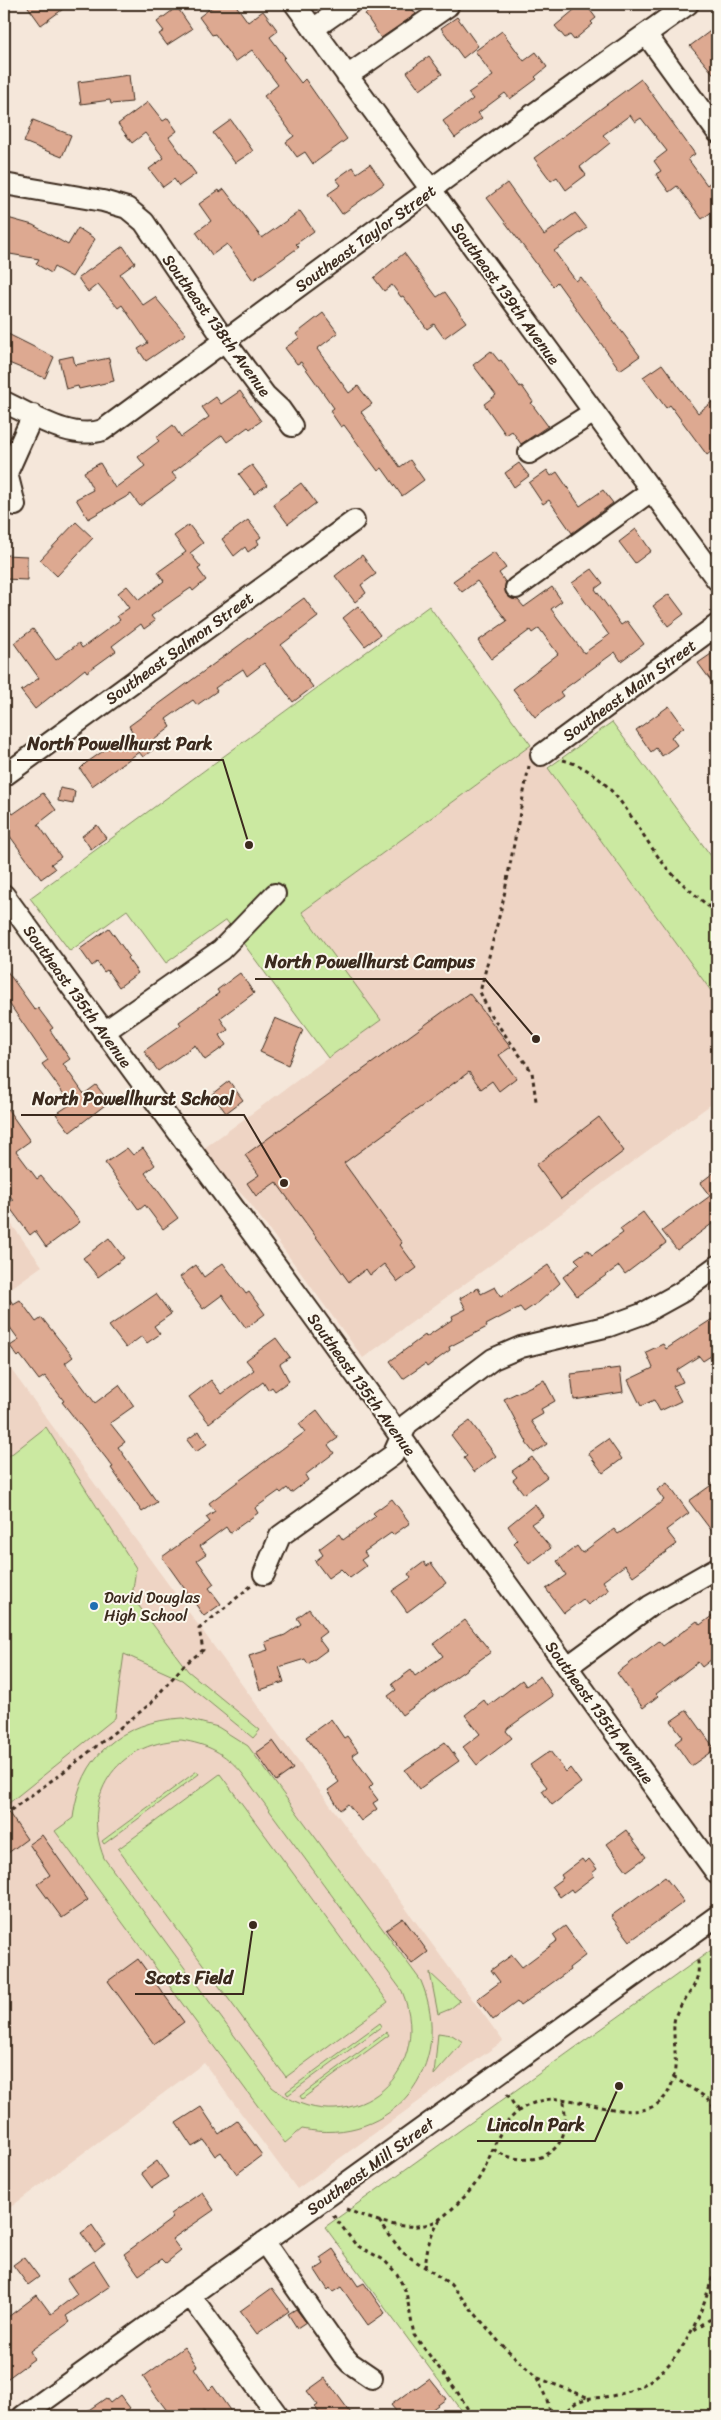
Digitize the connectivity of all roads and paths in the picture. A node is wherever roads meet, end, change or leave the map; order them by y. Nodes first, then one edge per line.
1 (295, 4) edge
2 (349, 4) edge
3 (688, 4) edge
4 (448, 6) dead end
5 (313, 29) junction
6 (646, 34) junction
7 (347, 76) junction
8 (717, 132) edge
9 (4, 184) edge
10 (430, 190) junction
11 (226, 341) junction
12 (4, 402) edge
13 (594, 412) junction
14 (33, 415) junction
15 (292, 426) dead end
16 (529, 453) dead end
17 (652, 491) junction
18 (15, 505) dead end
19 (354, 521) dead end
20 (717, 580) edge
21 (516, 588) dead end
22 (717, 625) edge
23 (541, 755) junction
24 (4, 776) edge
25 (275, 894) dead end
26 (4, 895) edge
27 (717, 914) edge
28 (104, 1032) junction
29 (536, 1101) dead end
30 (717, 1266) edge
31 (401, 1437) junction
32 (717, 1568) edge
33 (264, 1574) joint
34 (567, 1667) junction
35 (4, 1815) edge
36 (717, 1874) edge
37 (717, 1916) edge
38 (697, 1957) dead end
39 (673, 2077) junction
40 (507, 2094) dead end
41 (564, 2099) junction
42 (518, 2111) junction
43 (717, 2111) edge
44 (493, 2148) junction
45 (322, 2200) junction
46 (346, 2209) dead end
47 (442, 2216) junction
48 (379, 2220) junction
49 (264, 2242) junction
50 (717, 2261) edge
51 (425, 2268) junction
52 (190, 2295) junction
53 (717, 2318) edge
54 (692, 2332) junction
55 (372, 2378) dead end
56 (537, 2378) junction
57 (587, 2397) junction
58 (23, 2416) edge
59 (278, 2416) edge
60 (472, 2416) edge
61 (550, 2416) edge
62 (562, 2416) edge

1 - 5 street, Southeast 139th Avenue
2 - 5 street
3 - 6 street, Southeast Taylor Street
4 - 7 street
5 - 7 street, Southeast 139th Avenue
6 - 8 street
6 - 10 street, Southeast Taylor Street
7 - 10 street, Southeast 139th Avenue
9 - 11 street, Southeast 138th Avenue
10 - 11 street, Southeast Taylor Street
10 - 13 street, Southeast 139th Avenue
11 - 14 street, Southeast Taylor Street
11 - 15 street, Southeast 138th Avenue
12 - 14 street, Southeast Taylor Street
13 - 16 street
13 - 17 street, Southeast 139th Avenue
14 - 18 street
17 - 20 street, Southeast 139th Avenue
17 - 21 street
19 - 24 street, Southeast Salmon Street
22 - 23 street, Southeast Main Street
23 - 27 path
23 - 29 path
25 - 28 street
26 - 28 street, Southeast 135th Avenue
28 - 31 street, Southeast 135th Avenue
30 - 31 street
31 - 33 street
31 - 34 street, Southeast 135th Avenue
32 - 34 street
33 - 35 path
34 - 36 street, Southeast 135th Avenue
37 - 45 street, Southeast Mill Street
38 - 39 path
39 - 41 path
39 - 43 path
40 - 42 path
41 - 42 path
41 - 44 path
42 - 44 path
44 - 47 path
45 - 49 street, Southeast Mill Street
45 - 60 path
46 - 48 path
47 - 48 path
47 - 51 path
48 - 51 path
49 - 52 street, Southeast Mill Street
49 - 55 street
50 - 54 path
51 - 56 path
52 - 58 street, Southeast Mill Street
52 - 59 street
53 - 54 path
54 - 57 path
56 - 57 path
56 - 61 path
57 - 62 path

